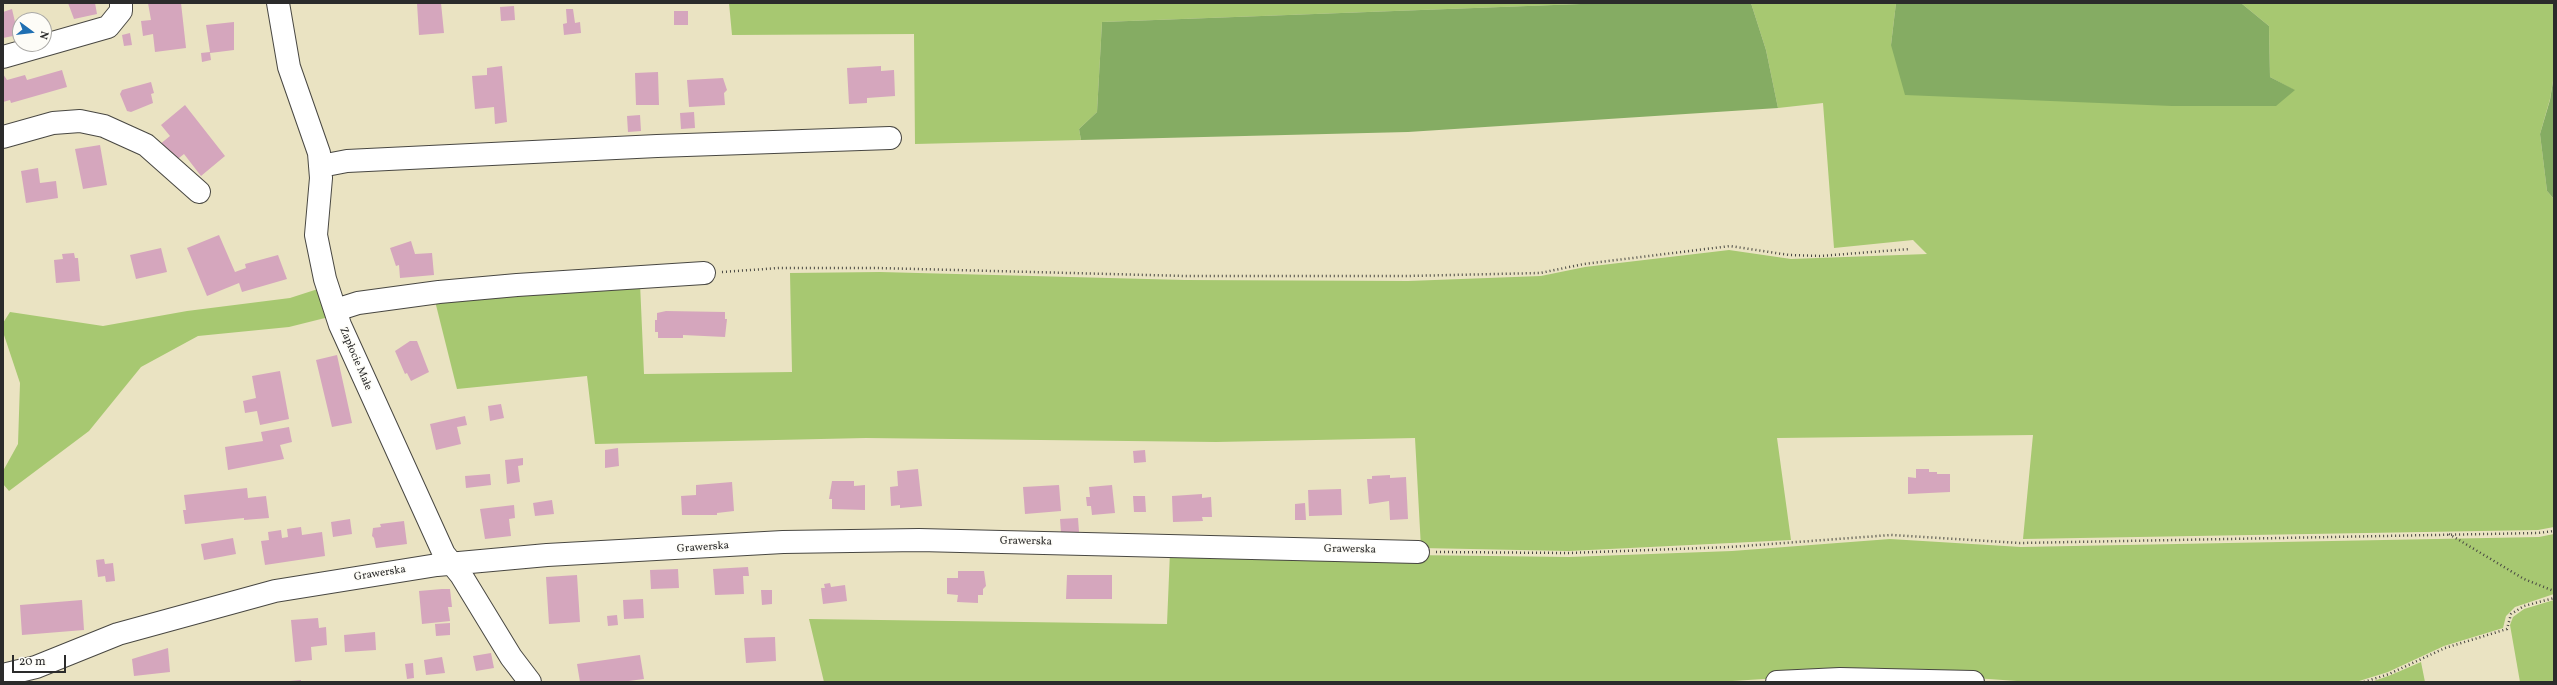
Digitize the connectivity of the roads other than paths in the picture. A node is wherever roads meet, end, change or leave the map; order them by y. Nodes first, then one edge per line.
1 (121, 3) edge
2 (278, 3) edge
3 (3, 58) edge
4 (3, 137) edge
5 (890, 138) dead end
6 (321, 166) junction
7 (199, 192) dead end
8 (704, 273) road end
9 (336, 310) junction
10 (1418, 552) road end
11 (452, 564) junction
12 (3, 675) edge
13 (530, 682) edge
14 (1777, 682) edge
15 (1973, 682) edge

1 - 3 street
2 - 6 street, Zapłocie Małe
4 - 7 street
5 - 6 street
6 - 9 street, Zapłocie Małe
8 - 9 street
9 - 11 street, Zapłocie Małe
10 - 11 street, Grawerska
11 - 12 street, Grawerska
11 - 13 street, Zapłocie Małe
14 - 15 street

